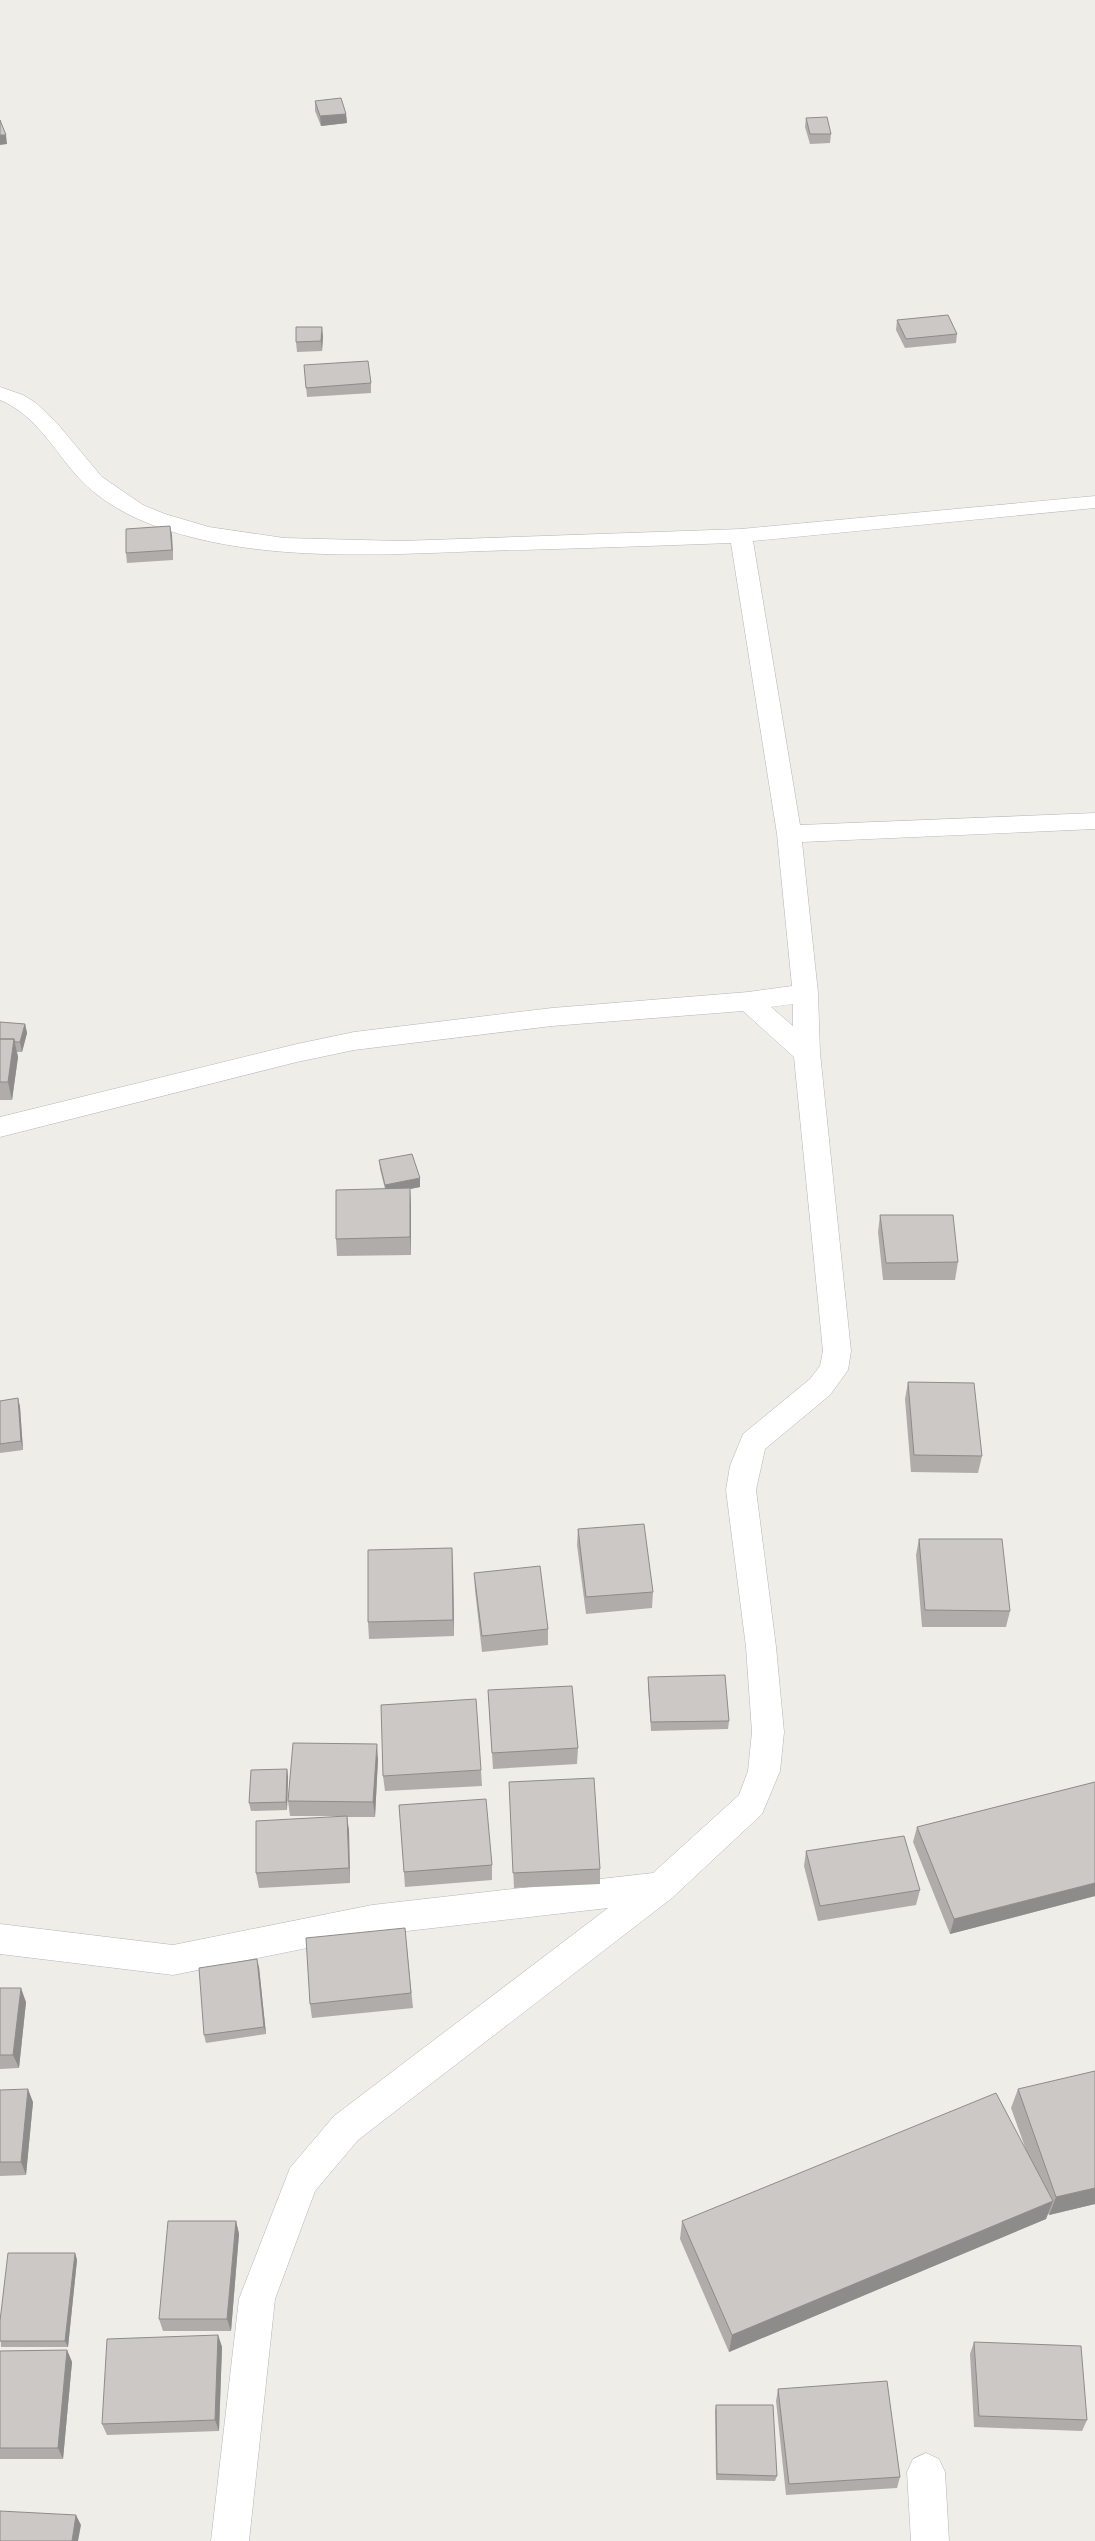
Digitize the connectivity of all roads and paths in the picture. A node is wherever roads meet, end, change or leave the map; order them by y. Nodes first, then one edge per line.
1 (0, 394) edge
2 (1095, 502) edge
3 (741, 536) junction
4 (1095, 821) edge
5 (789, 834) junction
6 (805, 993) junction
7 (748, 1001) junction
8 (807, 1052) junction
9 (0, 1127) edge
10 (661, 1887) junction
11 (0, 1939) edge
12 (926, 2472) dead end
13 (230, 2541) edge
14 (930, 2541) edge

1 - 3 street
2 - 3 street
3 - 5 street
4 - 5 street
5 - 6 street
6 - 7 street
6 - 8 street
7 - 8 street
7 - 9 street
8 - 10 street
10 - 11 street
10 - 13 street
12 - 14 street

